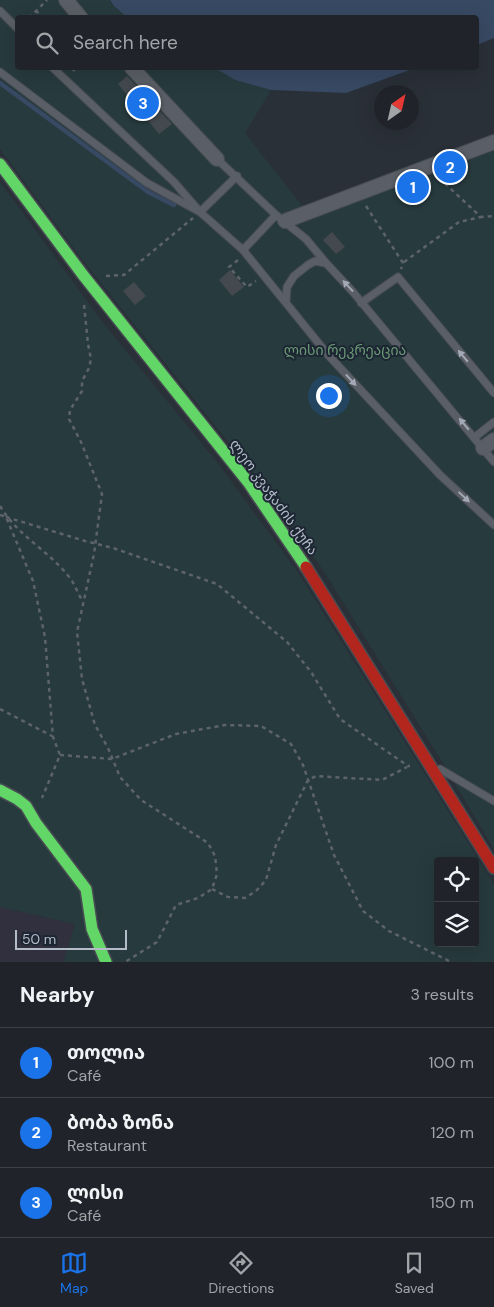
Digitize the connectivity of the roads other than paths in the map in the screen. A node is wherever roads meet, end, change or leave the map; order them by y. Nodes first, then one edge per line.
1 (66, 0) edge
2 (0, 10) edge
3 (78, 15) edge
4 (15, 27) edge
5 (56, 70) edge
6 (134, 70) edge
7 (0, 72) edge
8 (494, 142) edge
9 (217, 159) joint
10 (0, 164) edge
11 (237, 176) junction
12 (200, 212) junction
13 (280, 218) junction
14 (243, 250) junction
15 (326, 263) junction
16 (286, 302) junction
17 (361, 303) junction
18 (494, 393) edge
19 (494, 422) edge
20 (484, 442) edge
21 (494, 462) edge
22 (494, 525) edge
23 (431, 764) junction
24 (0, 790) edge
25 (494, 800) edge
26 (494, 868) edge
27 (106, 962) edge

1 - 3 street
2 - 4 lane
5 - 12 lane
6 - 9 street
7 - 12 lane
8 - 13 street
9 - 11 lane
10 - 23 main road, ლეო კვაჭაძის ქუჩა
11 - 12 lane
11 - 13 lane
12 - 14 lane
13 - 14 lane
13 - 15 lane
14 - 16 lane
15 - 16 lane
17 -> 15 lane
16 -> 22 lane
18 -> 17 lane
20 -> 17 lane
19 - 20 lane
20 - 21 lane
23 - 25 lane
23 - 26 main road, ლეო კვაჭაძის ქუჩა
24 - 27 main road

